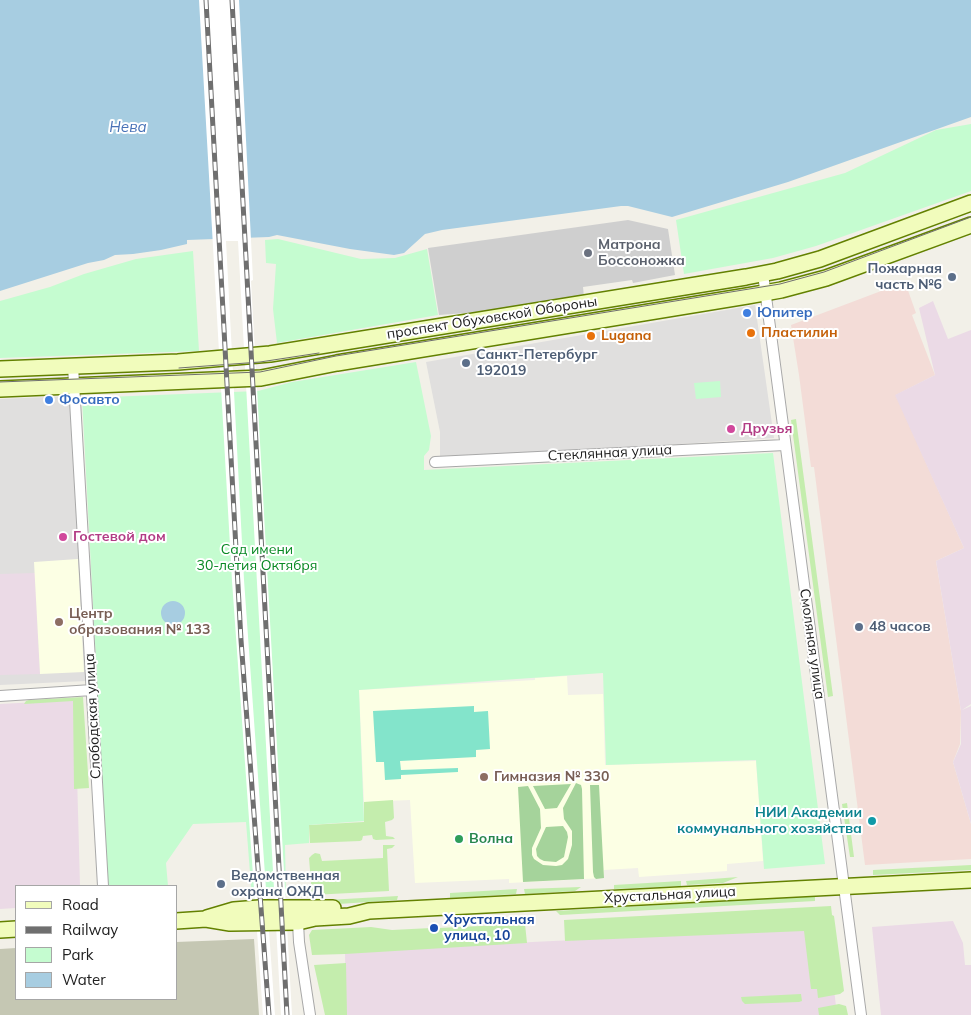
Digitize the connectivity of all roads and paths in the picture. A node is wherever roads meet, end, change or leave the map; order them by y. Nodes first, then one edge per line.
1 (971, 203) edge
2 (971, 225) edge
3 (763, 274) junction
4 (765, 294) junction
5 (73, 366) junction
6 (0, 369) edge
7 (74, 386) junction
8 (0, 389) edge
9 (785, 445) junction
10 (435, 462) dead end
11 (92, 690) junction
12 (0, 696) edge
13 (971, 880) edge
14 (103, 885) edge
15 (844, 886) junction
16 (369, 911) junction
17 (206, 919) junction
18 (178, 921) edge
19 (298, 922) junction
20 (15, 929) edge
21 (0, 930) edge
22 (310, 1015) edge
23 (861, 1015) edge

1 - 3 main road, проспект Обуховской Обороны
2 - 4 main road, проспект Обуховской Обороны
3 - 4 street, Смоляная улица
3 - 5 main road, проспект Обуховской Обороны
4 - 7 main road, проспект Обуховской Обороны
4 - 9 street, Смоляная улица
5 - 6 main road, проспект Обуховской Обороны
5 - 7 street, Слободская улица
7 - 8 main road, проспект Обуховской Обороны
7 - 11 street, Слободская улица
9 - 10 street, Стеклянная улица
9 - 15 street, Смоляная улица
11 - 12 street
11 - 14 street, Слободская улица
13 - 15 main road, Хрустальная улица
15 - 16 main road, Хрустальная улица
15 - 23 street, Смоляная улица
16 - 17 main road, Хрустальная улица
16 - 19 main road, Хрустальная улица
17 - 18 main road, Хрустальная улица
17 - 19 main road, Хрустальная улица
19 - 22 street
20 - 21 main road

